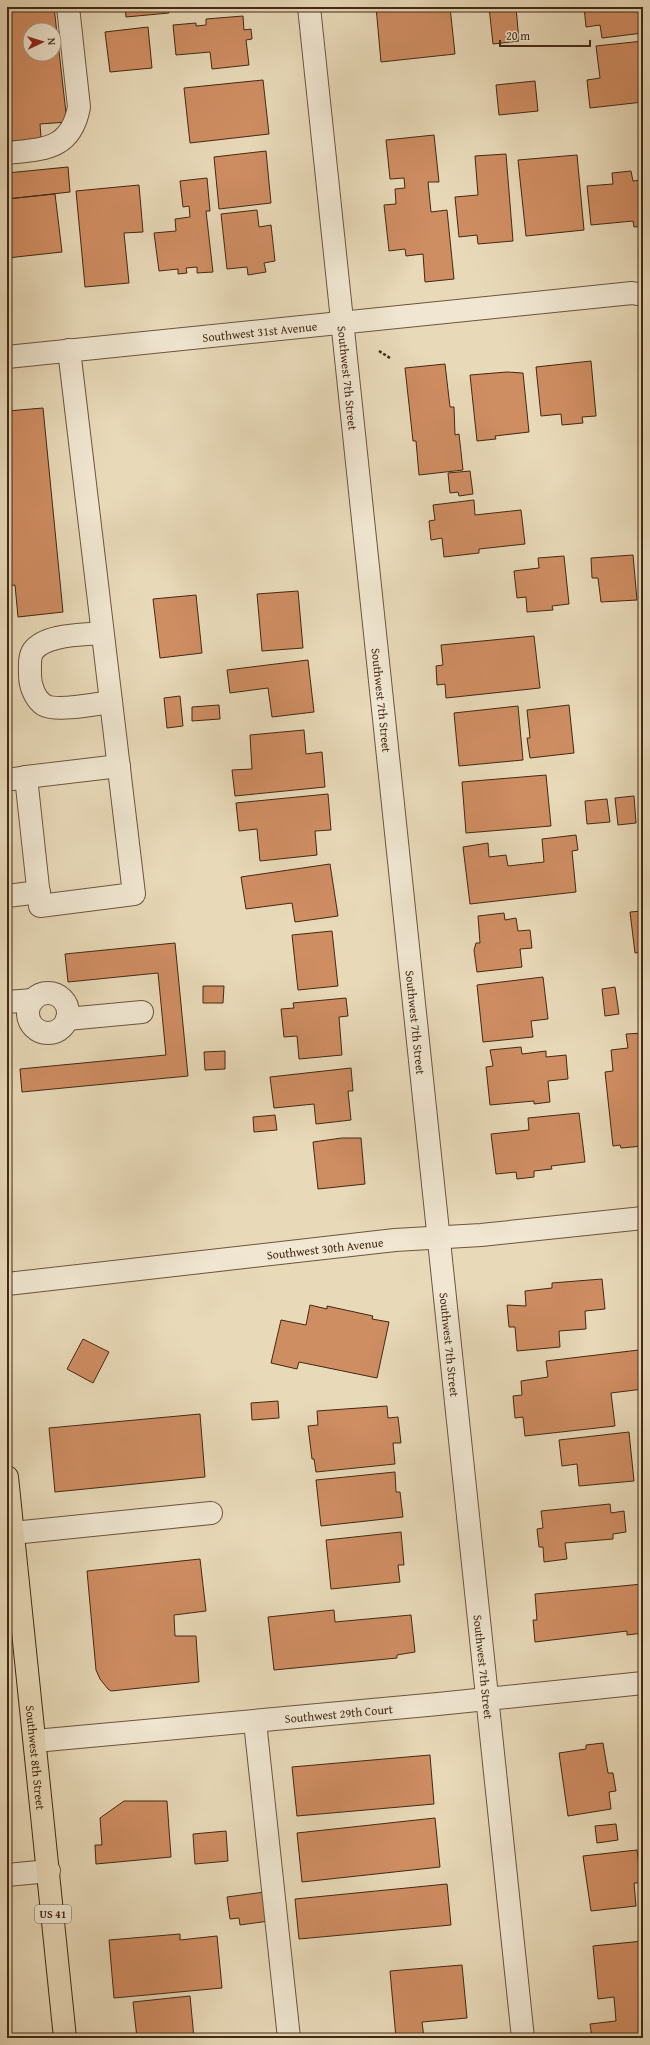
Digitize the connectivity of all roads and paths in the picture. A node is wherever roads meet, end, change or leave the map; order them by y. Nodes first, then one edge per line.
1 (68, 7) edge
2 (308, 7) edge
3 (7, 153) edge
4 (639, 292) edge
5 (341, 323) junction
6 (69, 350) junction
7 (379, 351) dead end
8 (7, 357) edge
9 (390, 358) dead end
10 (102, 633) junction
11 (111, 702) junction
12 (119, 766) junction
13 (17, 778) edge
14 (38, 892) junction
15 (7, 896) edge
16 (33, 1000) junction
17 (7, 1002) edge
18 (142, 1012) dead end
19 (67, 1019) junction
20 (643, 1218) edge
21 (437, 1238) junction
22 (7, 1284) edge
23 (7, 1478) edge
24 (211, 1513) dead end
25 (13, 1533) junction
26 (13, 1597) edge
27 (643, 1683) edge
28 (487, 1700) junction
29 (254, 1722) junction
30 (35, 1741) junction
31 (49, 1871) junction
32 (7, 1875) edge
33 (66, 2038) edge
34 (289, 2038) edge
35 (522, 2038) edge

1 - 3 street
2 - 5 street, Southwest 7th Street
4 - 5 street, Southwest 31st Avenue
5 - 6 street, Southwest 31st Avenue
5 - 21 street, Southwest 7th Street
6 - 8 street, Southwest 31st Avenue
6 - 10 street
7 - 9 path
10 - 11 street
10 - 11 street
11 - 12 street
12 - 13 street
12 - 14 street
13 - 14 street
14 - 15 street
16 - 17 street
16 - 19 street
16 - 19 street
18 - 19 street
20 - 21 street, Southwest 30th Avenue
21 - 22 street, Southwest 30th Avenue
21 - 28 street, Southwest 7th Street
23 - 25 main road, Southwest 8th Street / US 41
24 - 25 street
25 - 26 main road, Southwest 8th Street / US 41
26 - 30 main road, Southwest 8th Street / US 41
27 - 28 street, Southwest 29th Court
28 - 29 street, Southwest 29th Court
28 - 35 street, Southwest 7th Street
29 - 30 street, Southwest 29th Court
29 - 34 street
30 - 31 main road, Southwest 8th Street / US 41
31 - 32 street
31 - 33 main road, Southwest 8th Street / US 41

